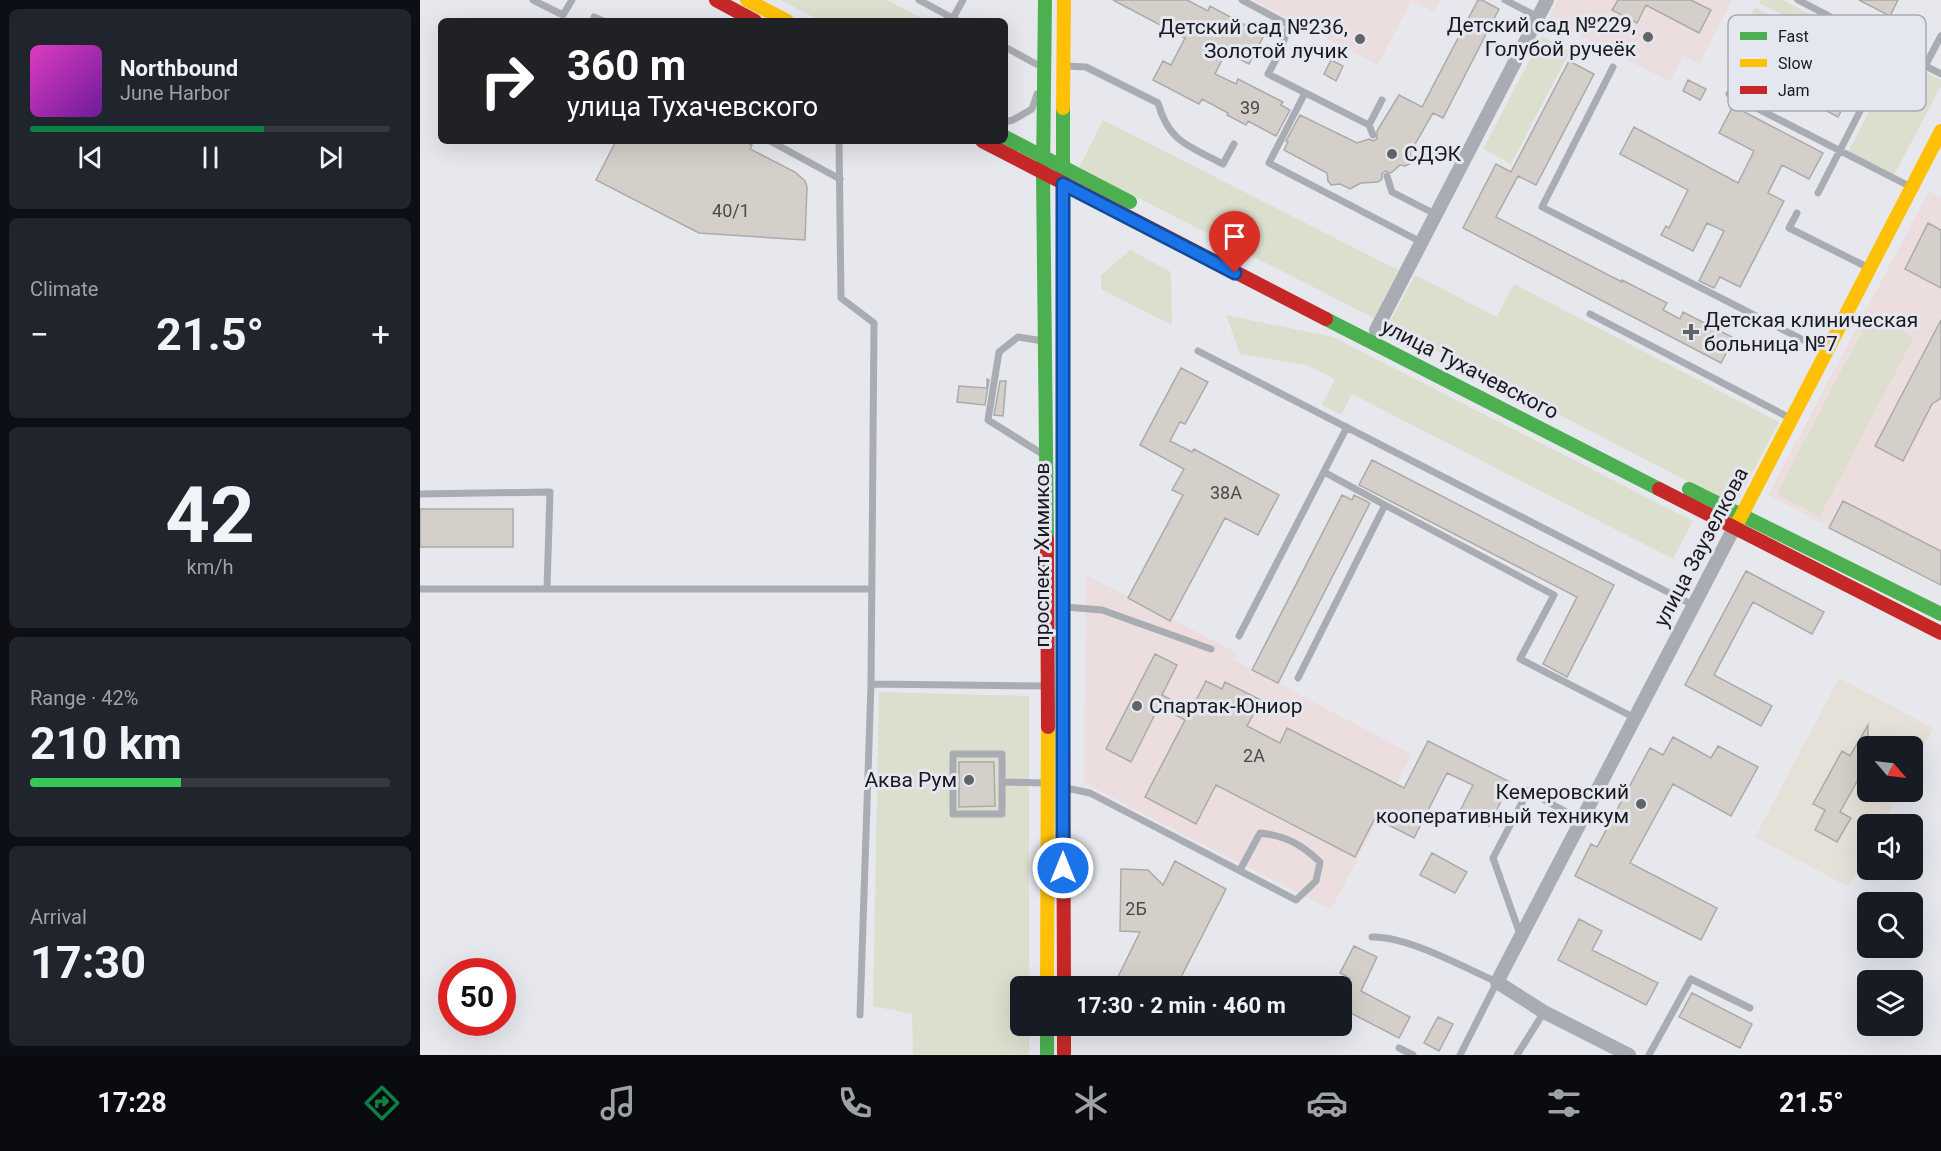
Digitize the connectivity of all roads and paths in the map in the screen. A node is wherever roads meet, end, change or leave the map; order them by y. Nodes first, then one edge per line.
1 (533, 0) edge
2 (572, 0) edge
3 (716, 0) edge
4 (747, 0) edge
5 (920, 0) edge
6 (963, 0) edge
7 (1045, 0) edge
8 (1064, 0) edge
9 (1242, 0) edge
10 (1505, 0) edge
11 (1547, 0) edge
12 (1798, 0) edge
13 (1827, 15) edge
14 (594, 16) dead end
15 (1538, 17) junction
16 (598, 18) edge
17 (749, 18) edge
18 (781, 18) edge
19 (952, 18) edge
20 (957, 18) edge
21 (1941, 36) edge
22 (1008, 49) edge
23 (1045, 49) junction
24 (1036, 64) junction
25 (1926, 64) edge
26 (1063, 66) junction
27 (1613, 67) dead end
28 (1926, 67) edge
29 (1941, 75) edge
30 (1305, 93) junction
31 (1382, 100) dead end
32 (1762, 111) edge
33 (1860, 111) edge
34 (1008, 121) edge
35 (1369, 125) junction
36 (1941, 131) edge
37 (1373, 135) dead end
38 (1008, 139) edge
39 (776, 144) edge
40 (839, 144) edge
41 (988, 144) edge
42 (1233, 144) dead end
43 (1839, 151) junction
44 (1044, 158) junction
45 (1063, 167) junction
46 (1044, 174) junction
47 (1387, 176) dead end
48 (840, 179) junction
49 (1063, 184) junction
50 (1911, 188) junction
51 (1818, 193) dead end
52 (1797, 213) dead end
53 (1435, 214) junction
54 (1420, 242) junction
55 (1869, 268) junction
56 (1590, 314) dead end
57 (1376, 330) junction
58 (1046, 341) junction
59 (1198, 351) dead end
60 (1825, 352) junction
61 (1791, 418) junction
62 (1347, 427) junction
63 (1047, 457) junction
64 (1324, 472) junction
65 (1657, 472) dead end
66 (1678, 483) dead end
67 (420, 494) edge
68 (1385, 505) junction
69 (1741, 514) junction
70 (1734, 528) junction
71 (547, 589) junction
72 (872, 589) junction
73 (420, 590) edge
74 (1694, 605) junction
75 (1064, 607) junction
76 (1941, 614) edge
77 (1941, 633) edge
78 (1239, 636) dead end
79 (1211, 649) dead end
80 (1298, 678) dead end
81 (872, 684) junction
82 (1048, 686) junction
83 (1063, 686) junction
84 (1635, 718) junction
85 (1002, 782) junction
86 (1048, 783) junction
87 (1063, 787) junction
88 (1581, 820) junction
89 (1240, 870) junction
90 (1521, 935) junction
91 (1372, 937) dead end
92 (1047, 976) edge
93 (1064, 976) edge
94 (1497, 982) junction
95 (1750, 1008) dead end
96 (1544, 1012) junction
97 (860, 1015) dead end
98 (1047, 1036) edge
99 (1064, 1036) edge
100 (1399, 1047) dead end
101 (1047, 1055) edge
102 (1064, 1055) edge
103 (1413, 1055) edge
104 (1460, 1055) edge
105 (1517, 1055) edge
106 (1629, 1055) edge
107 (1649, 1055) edge

1 - 2 lane
3 - 17 main road
4 - 18 main road
5 - 19 lane
6 - 20 lane
7 - 23 main road, проспект Химиков
8 - 26 main road, проспект Химиков
9 - 30 lane
10 - 15 lane
11 - 15 street
12 - 13 lane
14 - 16 lane
15 - 53 street
21 - 25 lane
22 - 24 lane
23 - 24 lane
23 - 44 main road, проспект Химиков
24 - 34 lane
26 - 42 lane
26 - 45 main road, проспект Химиков
27 - 60 lane
28 - 29 lane
30 - 35 lane
30 - 54 lane
31 - 35 lane
32 - 43 lane
33 - 43 lane
35 - 37 lane
36 - 50 main road, улица Заузелкова
38 - 44 main road, улица Тухачевского
39 - 48 lane
40 - 48 lane
41 - 46 main road, улица Тухачевского
43 - 50 lane
43 - 51 lane
44 - 45 main road, улица Тухачевского
44 - 46 main road, проспект Химиков
45 - 49 main road, проспект Химиков
45 - 57 main road, улица Тухачевского
46 - 49 main road, улица Тухачевского
46 - 58 main road, проспект Химиков
47 - 53 lane
48 - 72 lane
49 - 70 main road, улица Тухачевского
49 - 75 main road, проспект Химиков
50 - 55 main road, улица Заузелкова
52 - 55 lane
53 - 54 street
54 - 57 street
55 - 60 main road, улица Заузелкова
56 - 61 lane
57 - 65 main road, улица Тухачевского
58 - 63 main road, проспект Химиков
58 - 63 lane
59 - 62 lane
60 - 61 main road, улица Заузелкова
61 - 69 main road, улица Заузелкова
62 - 64 lane
62 - 74 lane
63 - 82 main road, проспект Химиков
64 - 68 lane
64 - 78 lane
66 - 69 main road
67 - 71 lane
68 - 80 lane
68 - 84 lane
69 - 70 main road, улица Заузелкова
69 - 76 main road
70 - 74 street, улица Заузелкова
70 - 77 main road, улица Тухачевского
71 - 72 lane
71 - 73 lane
72 - 81 lane
74 - 84 street, улица Заузелкова
75 - 79 lane
75 - 83 main road, проспект Химиков
81 - 82 lane
81 - 97 lane
82 - 83 lane
82 - 86 main road, проспект Химиков
83 - 87 main road, проспект Химиков
84 - 88 street, улица Заузелкова
85 - 85 lane
85 - 86 lane
86 - 92 main road, проспект Химиков
87 - 89 lane
87 - 93 main road, проспект Химиков
88 - 90 street, улица Заузелкова
88 - 90 lane
89 - 89 lane
90 - 94 street, улица Заузелкова
91 - 94 lane
94 - 96 street
94 - 104 lane
95 - 107 lane
96 - 105 lane
96 - 106 street
98 - 101 main road
99 - 102 main road
100 - 103 lane

